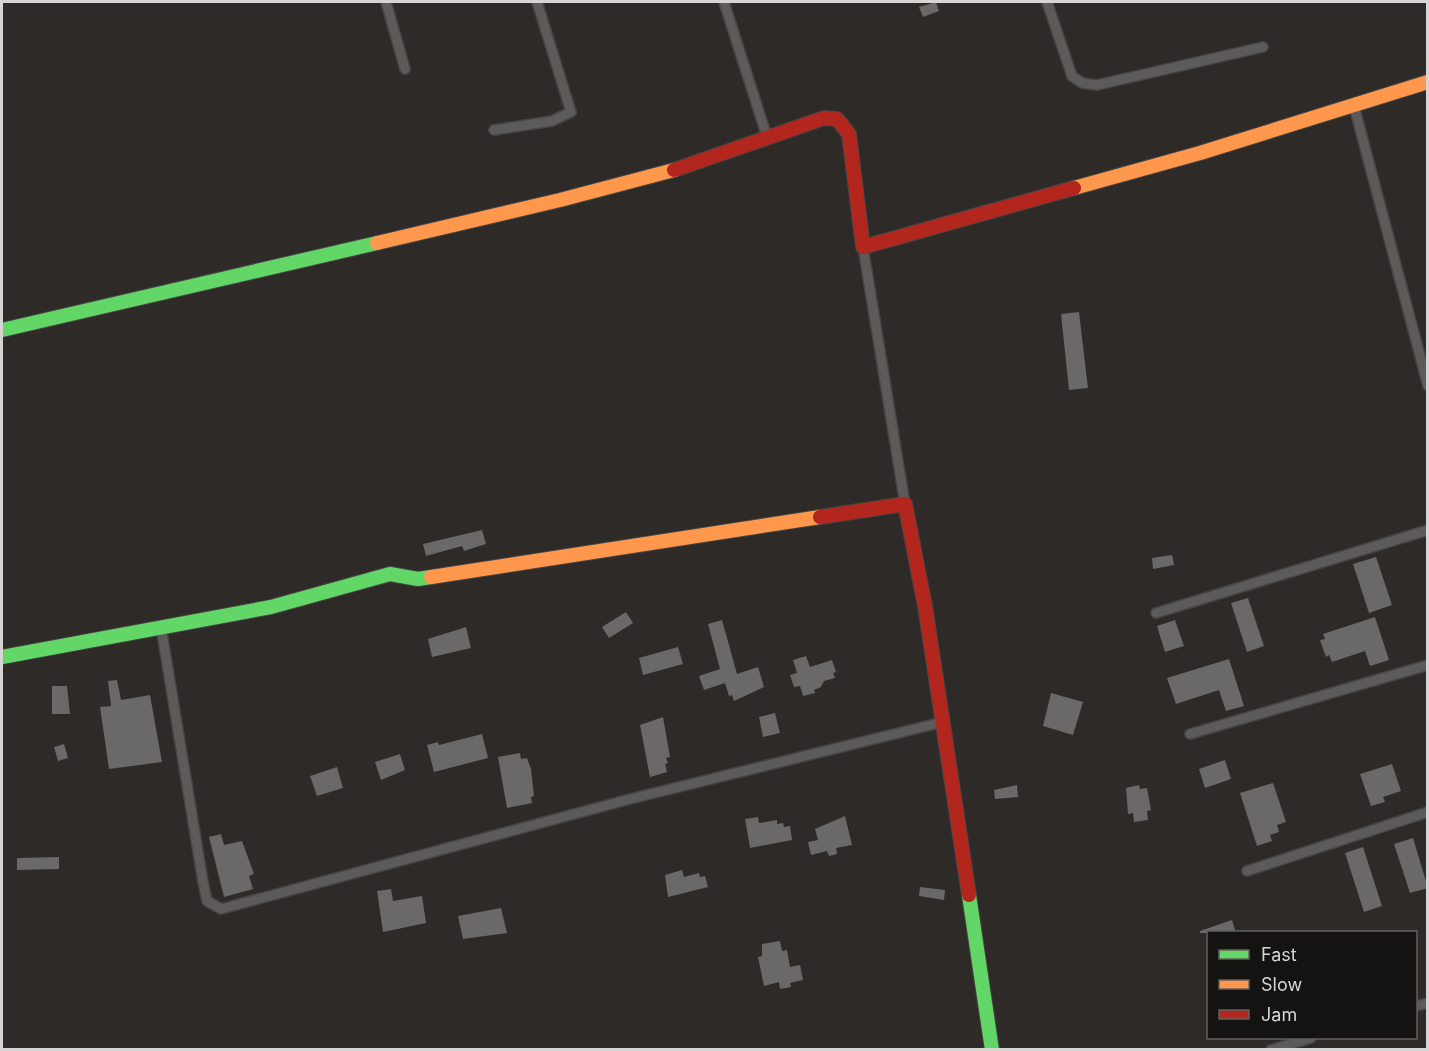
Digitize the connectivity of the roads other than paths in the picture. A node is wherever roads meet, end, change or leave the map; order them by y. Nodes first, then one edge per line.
1 (386, 2) edge
2 (537, 2) edge
3 (724, 2) edge
4 (1047, 2) edge
5 (1263, 47) dead end
6 (405, 69) dead end
7 (1428, 82) edge
8 (1354, 106) junction
9 (494, 130) dead end
10 (767, 138) junction
11 (863, 247) junction
12 (2, 330) edge
13 (1428, 386) edge
14 (905, 504) junction
15 (1428, 530) edge
16 (1156, 613) dead end
17 (161, 627) junction
18 (2, 657) edge
19 (1428, 664) edge
20 (943, 722) junction
21 (1190, 735) dead end
22 (1428, 812) edge
23 (1247, 871) dead end
24 (1308, 1039) edge
25 (992, 1050) edge
26 (1270, 1050) edge

1 - 6 street
2 - 9 street
3 - 10 street
4 - 5 street
7 - 8 street
8 - 11 street
8 - 13 street
10 - 11 street
10 - 12 street
11 - 14 street
14 - 17 street
14 - 20 street
15 - 16 street
17 - 18 street
17 - 20 street
19 - 21 street
20 - 25 street
22 - 23 street
24 - 26 street

